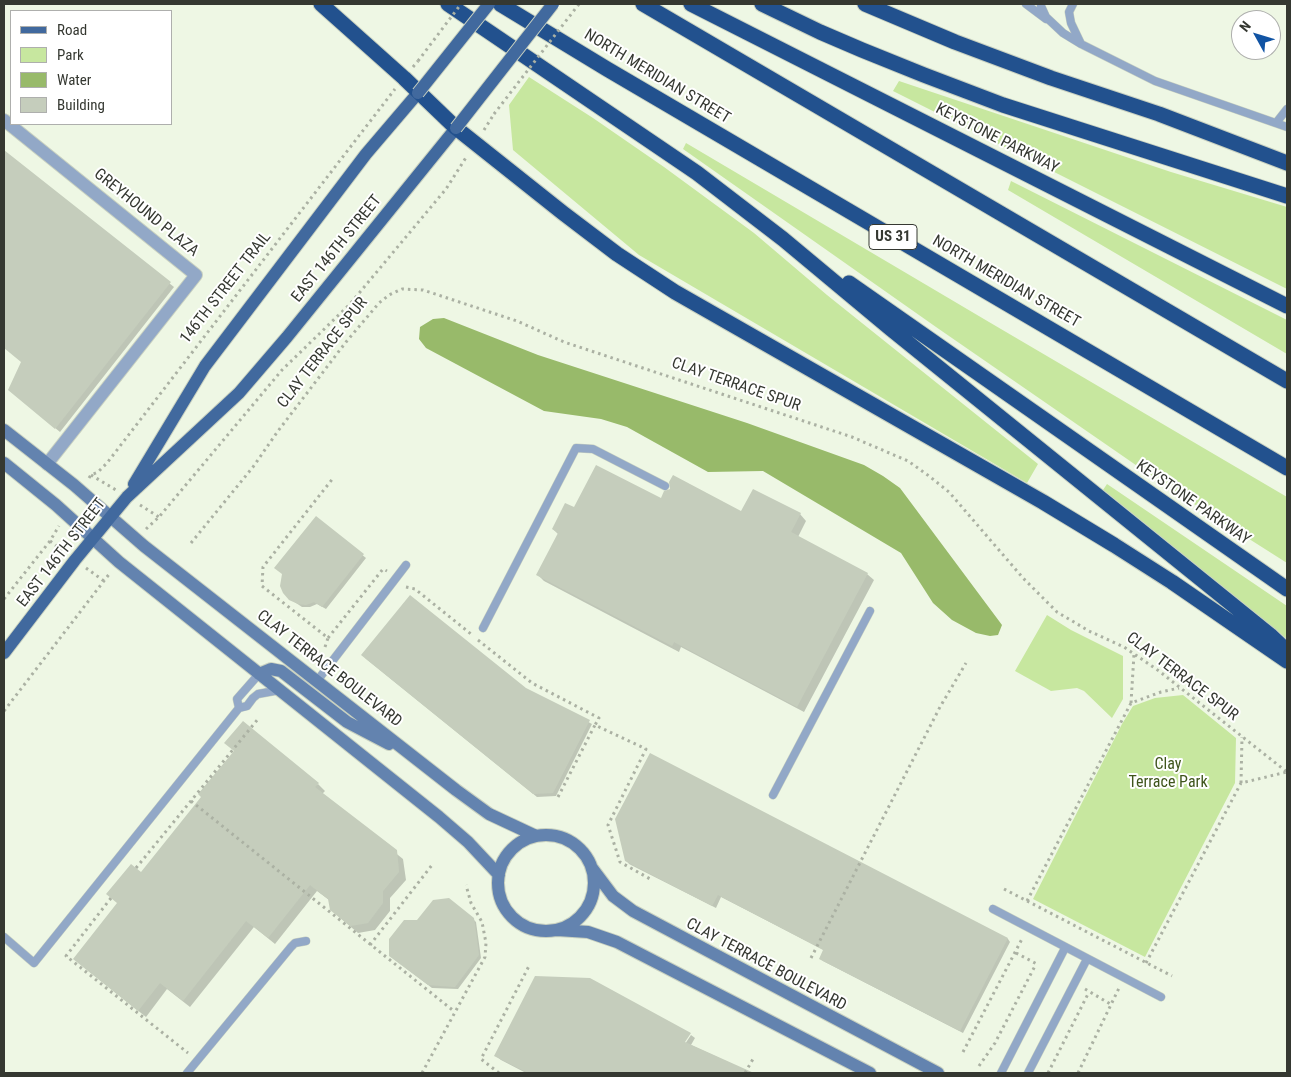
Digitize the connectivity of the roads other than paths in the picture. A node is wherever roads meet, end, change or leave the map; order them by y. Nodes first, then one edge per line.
1 (321, 4) edge
2 (448, 4) edge
3 (489, 4) edge
4 (500, 4) edge
5 (553, 4) edge
6 (644, 4) edge
7 (691, 4) edge
8 (762, 4) edge
9 (865, 4) edge
10 (1026, 4) edge
11 (1041, 4) edge
12 (1073, 4) edge
13 (1064, 33) junction
14 (1081, 44) junction
15 (418, 93) junction
16 (1287, 109) edge
17 (1276, 124) junction
18 (10, 125) edge
19 (1287, 127) edge
20 (456, 128) junction
21 (1287, 163) edge
22 (1287, 196) edge
23 (783, 239) junction
24 (1287, 306) edge
25 (1287, 381) edge
26 (4, 430) edge
27 (4, 463) edge
28 (47, 464) junction
29 (1287, 468) edge
30 (665, 486) dead end
31 (127, 497) junction
32 (110, 517) junction
33 (92, 538) junction
34 (406, 566) dead end
35 (1287, 589) edge
36 (870, 611) dead end
37 (483, 628) dead end
38 (1287, 651) edge
39 (4, 653) edge
40 (1287, 661) edge
41 (259, 674) junction
42 (317, 681) junction
43 (280, 690) junction
44 (239, 708) junction
45 (418, 758) junction
46 (773, 795) dead end
47 (536, 836) junction
48 (592, 868) junction
49 (499, 875) junction
50 (993, 909) dead end
51 (556, 930) junction
52 (4, 937) edge
53 (306, 941) dead end
54 (1065, 948) junction
55 (1087, 959) junction
56 (1161, 997) dead end
57 (187, 1073) edge
58 (870, 1073) edge
59 (938, 1073) edge
60 (1001, 1073) edge
61 (1028, 1073) edge

1 - 15 highway
2 - 23 highway
3 - 15 main road, EAST 146TH STREET, bridge
4 - 29 highway, NORTH MERIDIAN STREET / US 31
5 - 20 main road, EAST 146TH STREET, bridge
6 - 25 highway
7 - 24 highway, KEYSTONE PARKWAY
8 - 22 highway
9 - 21 highway
10 - 13 lane
11 - 13 lane
12 - 14 lane
13 - 14 lane
14 - 17 lane
15 - 20 highway
15 - 31 main road, EAST 146TH STREET
16 - 17 lane
17 - 19 lane
18 - 28 street, GREYHOUND PLAZA
20 - 31 main road, EAST 146TH STREET
20 - 40 highway
23 - 35 highway, KEYSTONE PARKWAY
23 - 38 highway
26 - 28 street, CLAY TERRACE BOULEVARD
27 - 33 street
28 - 32 street, CLAY TERRACE BOULEVARD
30 - 37 lane
31 - 32 main road, EAST 146TH STREET
32 - 33 main road, EAST 146TH STREET
32 - 42 street, CLAY TERRACE BOULEVARD
33 - 39 main road, EAST 146TH STREET
33 - 41 street
34 - 42 lane
36 - 46 lane
41 - 43 street
41 - 44 lane
41 - 45 street
42 - 45 street, CLAY TERRACE BOULEVARD
43 - 44 lane
43 - 49 street
44 - 52 lane
45 - 47 street, CLAY TERRACE BOULEVARD
47 - 48 street
47 - 49 street
48 - 51 street
48 - 59 street, CLAY TERRACE BOULEVARD
49 - 51 street
50 - 54 lane
51 - 58 street
53 - 57 lane
54 - 55 lane
54 - 60 lane
55 - 56 lane
55 - 61 lane

